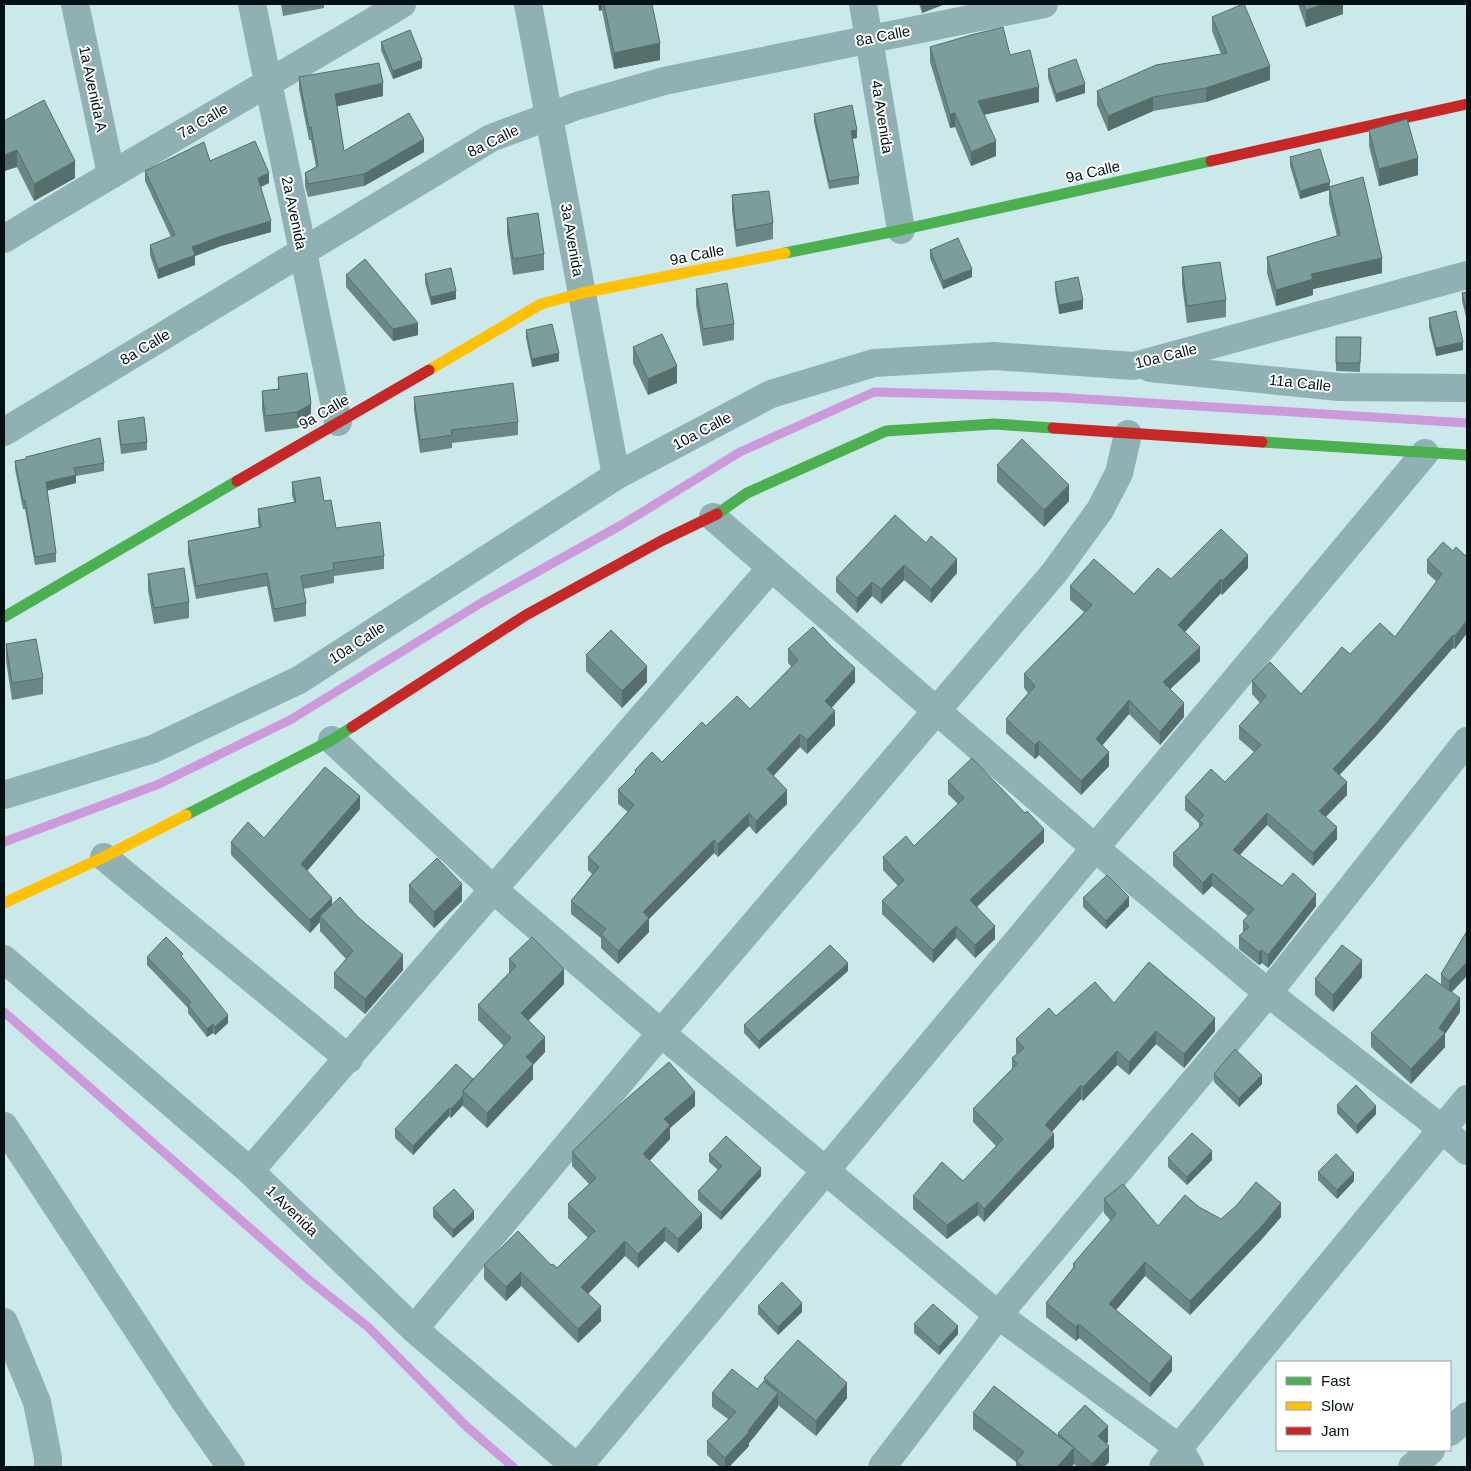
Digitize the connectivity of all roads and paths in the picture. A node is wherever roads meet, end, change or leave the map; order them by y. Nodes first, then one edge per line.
1 (74, 4) edge
2 (252, 4) edge
3 (402, 4) edge
4 (528, 4) edge
5 (862, 4) edge
6 (1044, 4) edge
7 (869, 39) junction
8 (268, 84) junction
9 (1467, 104) edge
10 (549, 116) junction
11 (110, 174) junction
12 (901, 230) junction
13 (4, 239) edge
14 (302, 252) junction
15 (1467, 275) edge
16 (582, 293) junction
17 (1134, 366) junction
18 (1467, 388) edge
19 (338, 422) junction
20 (4, 432) edge
21 (1128, 434) junction
22 (1425, 453) junction
23 (1467, 455) edge
24 (616, 476) junction
25 (713, 517) junction
26 (771, 568) junction
27 (4, 617) edge
28 (936, 711) junction
29 (332, 740) junction
30 (1467, 740) edge
31 (4, 796) edge
32 (1096, 848) junction
33 (104, 857) junction
34 (494, 890) junction
35 (4, 902) edge
36 (4, 959) edge
37 (1268, 993) junction
38 (661, 1032) junction
39 (349, 1059) junction
40 (1467, 1099) edge
41 (4, 1126) edge
42 (1442, 1129) junction
43 (1467, 1151) edge
44 (250, 1171) junction
45 (826, 1171) junction
46 (998, 1315) junction
47 (4, 1322) edge
48 (414, 1329) junction
49 (1467, 1416) edge
50 (1451, 1431) edge
51 (1430, 1451) edge
52 (1177, 1461) edge
53 (48, 1467) edge
54 (231, 1467) edge
55 (577, 1467) edge
56 (882, 1467) edge
57 (1412, 1467) edge

1 - 11 street, 1a Avenida A
2 - 8 street, 2a Avenida
3 - 8 street, 7a Calle
4 - 10 street, 3a Avenida
5 - 7 street, 4a Avenida
6 - 7 street, 8a Calle
7 - 10 street, 8a Calle
7 - 12 street, 4a Avenida
8 - 11 street, 7a Calle
8 - 14 street, 2a Avenida
9 - 12 street, 9a Calle
10 - 14 street, 8a Calle
10 - 16 street, 3a Avenida
11 - 13 street, 7a Calle
12 - 16 street, 9a Calle
14 - 19 street, 2a Avenida
14 - 20 street, 8a Calle
15 - 17 street, 10a Calle
16 - 19 street, 9a Calle
16 - 24 street, 3a Avenida
17 - 18 street, 11a Calle
17 - 24 street, 10a Calle
19 - 27 street, 9a Calle
21 - 22 street
21 - 25 street
21 - 28 street
22 - 23 street
22 - 32 street
24 - 31 street, 10a Calle
25 - 26 street
25 - 29 street
26 - 28 street
26 - 34 street
28 - 32 street
28 - 38 street
29 - 33 street
29 - 34 street
30 - 37 street
32 - 37 street
32 - 45 street
33 - 35 street
33 - 39 street
34 - 38 street
34 - 39 street
36 - 44 street, 1 Avenida
37 - 42 street
37 - 46 street
38 - 45 street
38 - 48 street
39 - 44 street
40 - 42 street
41 - 54 street
42 - 43 street
42 - 52 street
44 - 48 street, 1 Avenida
45 - 46 street
45 - 55 street
46 - 52 street
46 - 56 street
47 - 53 street
48 - 55 street, 1 Avenida
49 - 50 street
51 - 57 street

